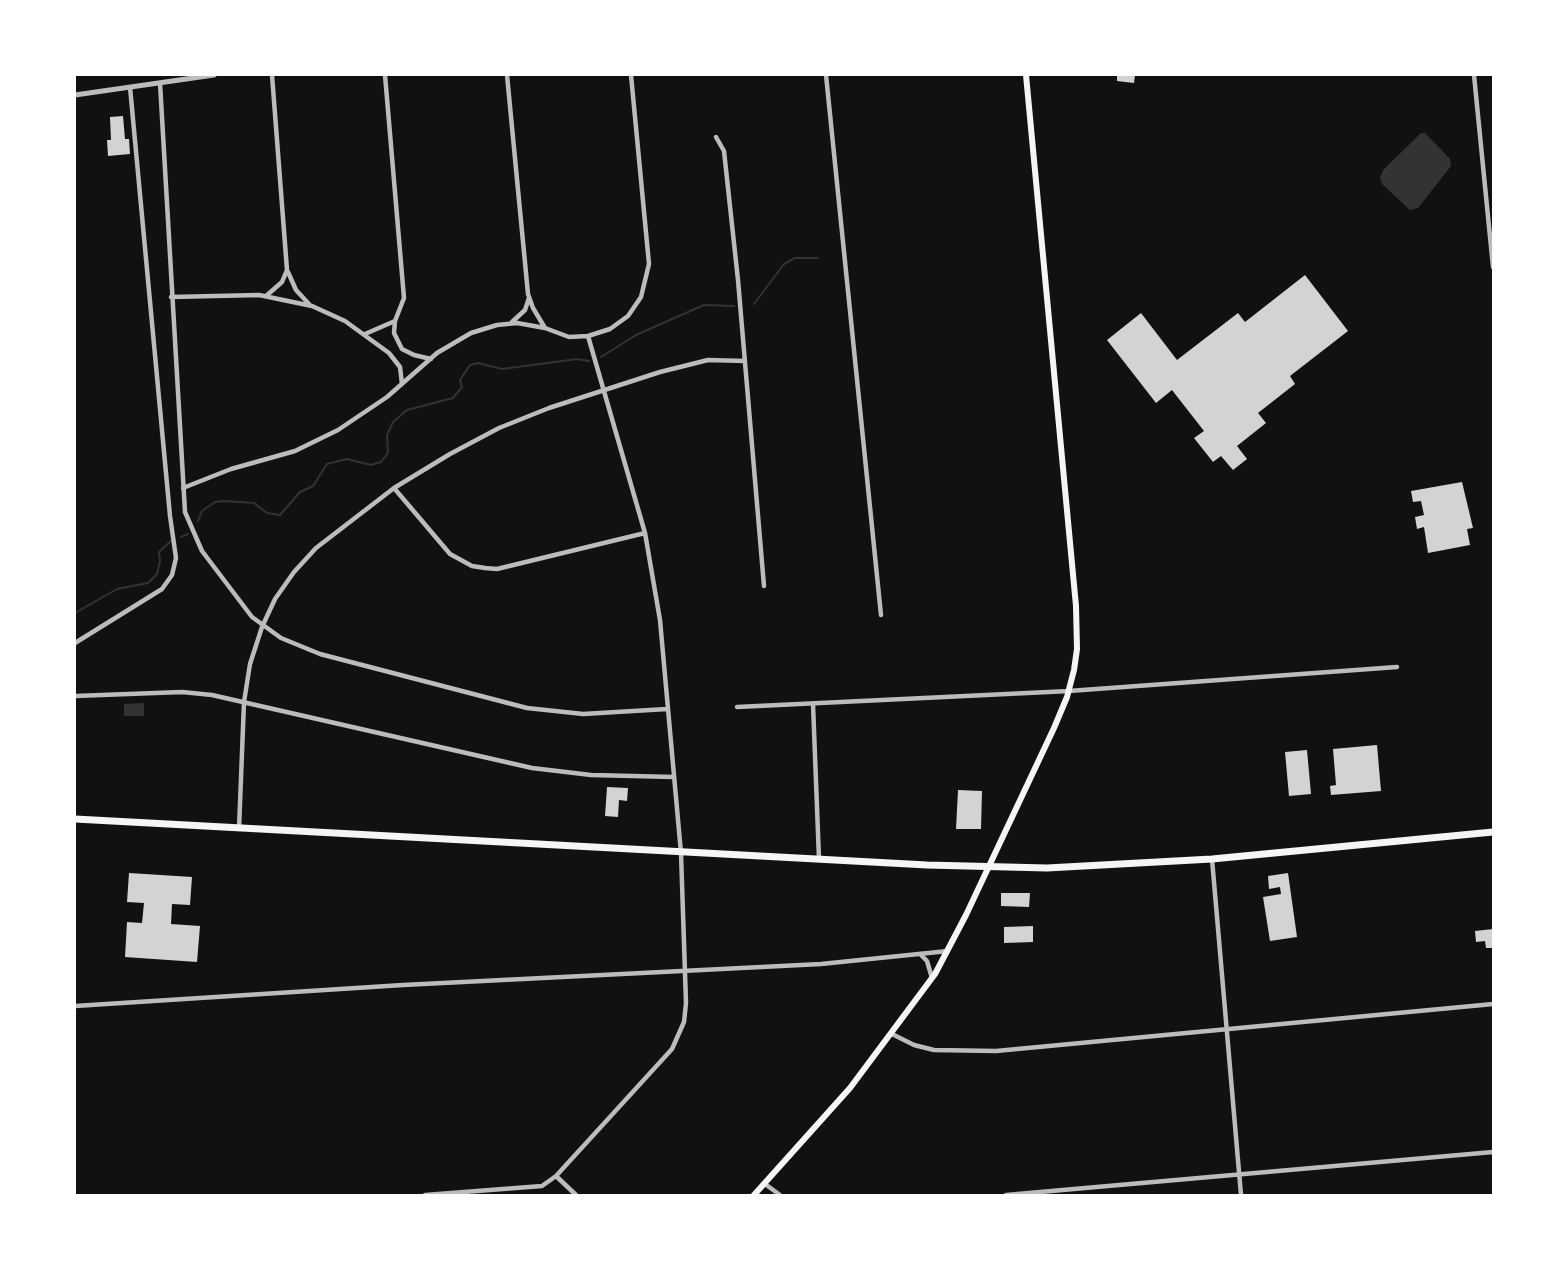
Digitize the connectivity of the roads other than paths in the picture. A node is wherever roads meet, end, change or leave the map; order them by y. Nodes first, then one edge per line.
1 (214, 75) edge
2 (272, 75) edge
3 (385, 75) edge
4 (507, 75) edge
5 (631, 75) edge
6 (826, 75) edge
7 (1026, 75) edge
8 (1474, 75) edge
9 (191, 77) edge
10 (160, 83) junction
11 (130, 87) junction
12 (75, 95) edge
13 (716, 136) dead end
14 (1493, 267) edge
15 (287, 270) junction
16 (266, 296) junction
17 (171, 297) junction
18 (529, 298) junction
19 (312, 306) junction
20 (395, 321) junction
21 (511, 323) junction
22 (545, 328) junction
23 (365, 333) junction
24 (588, 336) junction
25 (431, 359) junction
26 (745, 361) junction
27 (402, 384) junction
28 (604, 391) junction
29 (183, 488) junction
30 (394, 488) junction
31 (645, 533) junction
32 (764, 586) dead end
33 (881, 615) dead end
34 (262, 627) junction
35 (75, 643) edge
36 (1396, 667) dead end
37 (1069, 691) junction
38 (75, 696) edge
39 (244, 702) junction
40 (813, 704) junction
41 (737, 707) dead end
42 (667, 709) junction
43 (674, 777) junction
44 (75, 819) edge
45 (239, 829) junction
46 (1493, 832) edge
47 (681, 852) junction
48 (819, 859) junction
49 (1212, 859) junction
50 (988, 867) junction
51 (948, 951) junction
52 (920, 954) junction
53 (684, 972) junction
54 (932, 978) junction
55 (1493, 1004) edge
56 (75, 1006) edge
57 (1226, 1029) junction
58 (892, 1034) junction
59 (1493, 1152) edge
60 (1239, 1174) junction
61 (556, 1176) junction
62 (765, 1184) junction
63 (425, 1195) edge
64 (576, 1195) edge
65 (754, 1195) edge
66 (780, 1195) edge
67 (1006, 1195) edge
68 (1241, 1195) edge

1 - 9 street
2 - 15 street
3 - 20 street
4 - 18 street
5 - 24 street
6 - 33 street
7 - 37 main road
8 - 14 street
9 - 10 street
10 - 11 street
10 - 17 street
11 - 12 street
11 - 35 street
13 - 26 street
15 - 16 street
15 - 19 street
16 - 17 street
16 - 19 street
17 - 29 street
18 - 21 street
18 - 22 street
19 - 23 street
20 - 23 street
20 - 25 street
21 - 22 street
21 - 25 street
22 - 24 street
23 - 27 street
24 - 28 street
25 - 27 street
26 - 28 street
26 - 32 street
27 - 29 street
28 - 30 street
28 - 31 street
29 - 34 street
30 - 31 street
30 - 34 street
31 - 42 street
34 - 39 street
34 - 42 street
36 - 37 street
37 - 40 street
37 - 50 main road
38 - 39 street
39 - 43 street
39 - 45 street
40 - 41 street
40 - 48 street
42 - 43 street
43 - 47 street
44 - 45 main road
45 - 47 main road
46 - 49 main road
47 - 48 main road
47 - 53 street
48 - 50 main road
49 - 50 main road
49 - 57 street
50 - 51 main road
51 - 52 street
51 - 54 main road
52 - 53 street
52 - 54 street
53 - 56 street
53 - 61 street
54 - 58 main road
55 - 57 street
57 - 58 street
57 - 60 street
58 - 62 main road
59 - 60 street
60 - 67 street
60 - 68 street
61 - 63 street
61 - 64 street
62 - 65 main road
62 - 66 street

